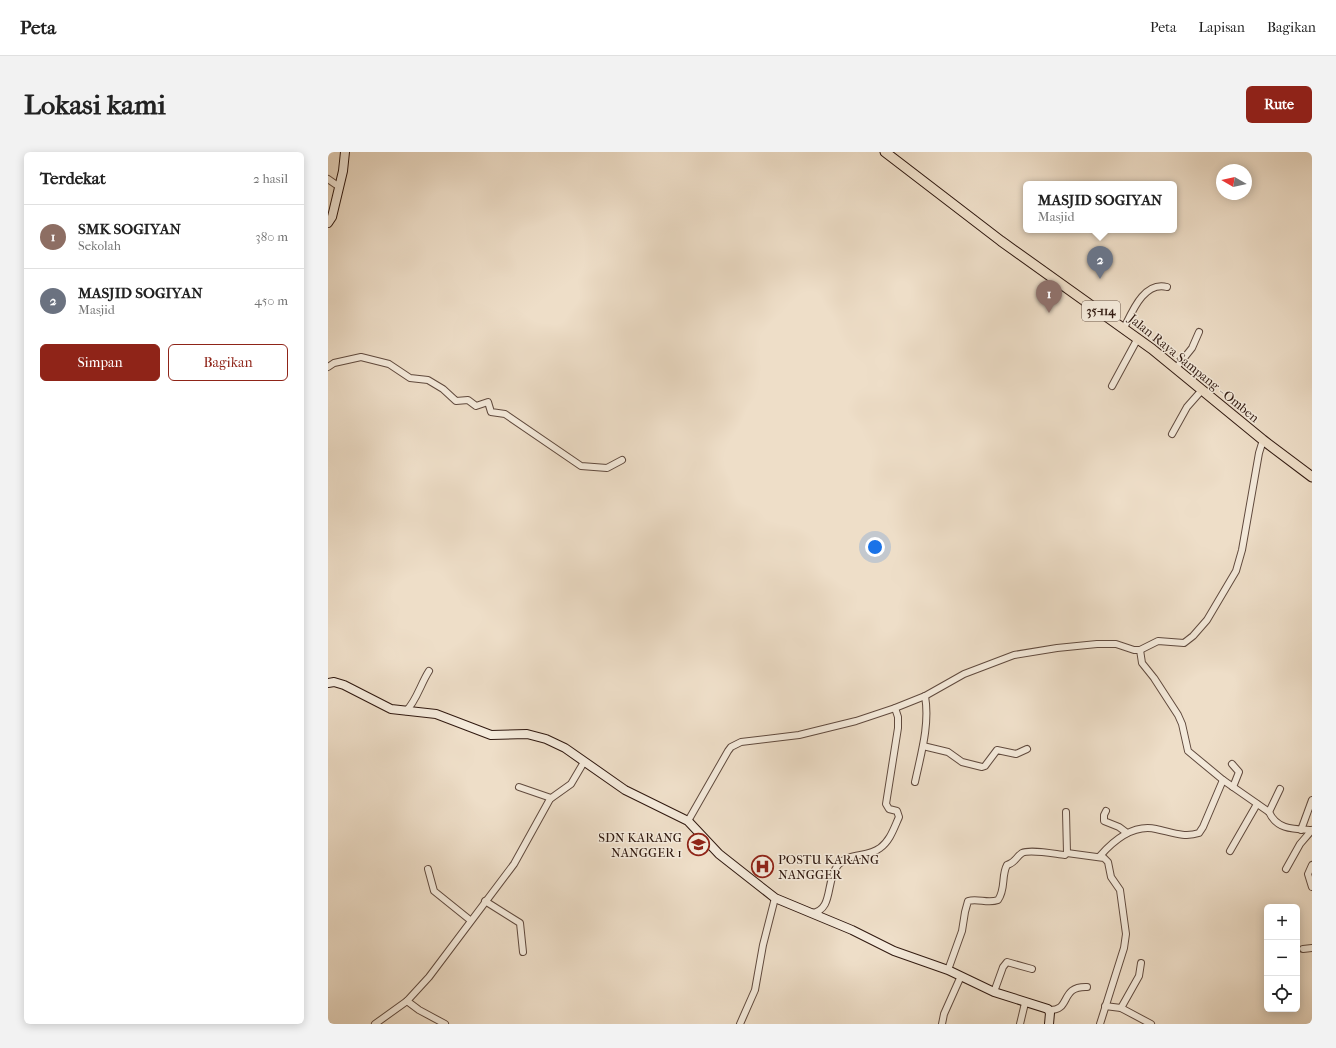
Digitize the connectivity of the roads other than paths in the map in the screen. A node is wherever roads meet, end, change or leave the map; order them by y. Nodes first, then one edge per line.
1 (345, 152) edge
2 (885, 152) edge
3 (328, 179) edge
4 (338, 186) junction
5 (328, 223) edge
6 (1167, 287) dead end
7 (1124, 328) junction
8 (1199, 332) dead end
9 (1138, 338) junction
10 (328, 367) edge
11 (1176, 368) junction
12 (1112, 386) dead end
13 (1202, 390) junction
14 (1172, 434) dead end
15 (1263, 440) junction
16 (622, 460) dead end
17 (1312, 477) edge
18 (1140, 650) junction
19 (429, 671) dead end
20 (328, 683) edge
21 (925, 696) junction
22 (895, 708) junction
23 (406, 711) junction
24 (923, 746) junction
25 (1027, 749) dead end
26 (584, 762) junction
27 (1232, 764) dead end
28 (1223, 780) junction
29 (916, 782) dead end
30 (519, 786) dead end
31 (1234, 787) junction
32 (1280, 789) dead end
33 (551, 798) junction
34 (1312, 800) edge
35 (1257, 804) junction
36 (1066, 812) dead end
37 (1106, 812) dead end
38 (1269, 812) junction
39 (688, 821) junction
40 (1301, 830) junction
41 (1127, 833) junction
42 (1230, 851) dead end
43 (1067, 853) junction
44 (1100, 856) junction
45 (1312, 865) edge
46 (428, 869) dead end
47 (1286, 869) dead end
48 (1312, 887) edge
49 (775, 898) junction
50 (485, 901) junction
51 (812, 912) junction
52 (470, 920) junction
53 (1312, 948) edge
54 (1303, 949) dead end
55 (523, 952) dead end
56 (1141, 963) dead end
57 (1032, 969) dead end
58 (948, 970) junction
59 (960, 976) junction
60 (1087, 987) dead end
61 (994, 992) junction
62 (407, 1001) junction
63 (1025, 1003) junction
64 (1105, 1006) junction
65 (1121, 1008) junction
66 (1049, 1010) junction
67 (375, 1024) edge
68 (445, 1024) edge
69 (740, 1024) edge
70 (942, 1024) edge
71 (1020, 1024) edge
72 (1049, 1024) edge
73 (1100, 1024) edge
74 (1151, 1024) edge

1 - 4 street
2 - 7 main road, Jalan Raya Sampang - Omben / 35-114
3 - 4 street
4 - 5 street
6 - 7 street
7 - 9 main road, Jalan Raya Sampang - Omben / 35-114
8 - 11 street
9 - 11 main road, Jalan Raya Sampang - Omben / 35-114
9 - 12 street
10 - 16 street
11 - 13 main road, Jalan Raya Sampang - Omben / 35-114
13 - 14 street
13 - 15 main road, Jalan Raya Sampang - Omben / 35-114
15 - 17 main road, Jalan Raya Sampang - Omben / 35-114
15 - 18 street
18 - 21 street
18 - 28 street
19 - 23 street
20 - 23 street
21 - 22 street
21 - 24 street
22 - 39 street
22 - 51 street
23 - 26 street
24 - 25 street
24 - 29 street
26 - 33 street
26 - 39 street
27 - 31 street
28 - 31 street
28 - 41 street
30 - 33 street
31 - 35 street
32 - 38 street
33 - 50 street
34 - 40 street
35 - 38 street
35 - 42 street
36 - 43 street
37 - 41 street
38 - 40 street
39 - 49 street
40 - 47 street
41 - 44 street
43 - 44 street
43 - 58 street
44 - 64 street
45 - 48 street
46 - 52 street
49 - 51 street
49 - 69 street
50 - 52 street
50 - 55 street
51 - 58 street
52 - 62 street
53 - 54 street
56 - 65 street
57 - 61 street
58 - 59 street
59 - 61 street
59 - 70 street
60 - 66 street
61 - 63 street
62 - 67 street
62 - 68 street
63 - 66 street
63 - 71 street
64 - 65 street
64 - 73 street
65 - 74 street
66 - 72 street

